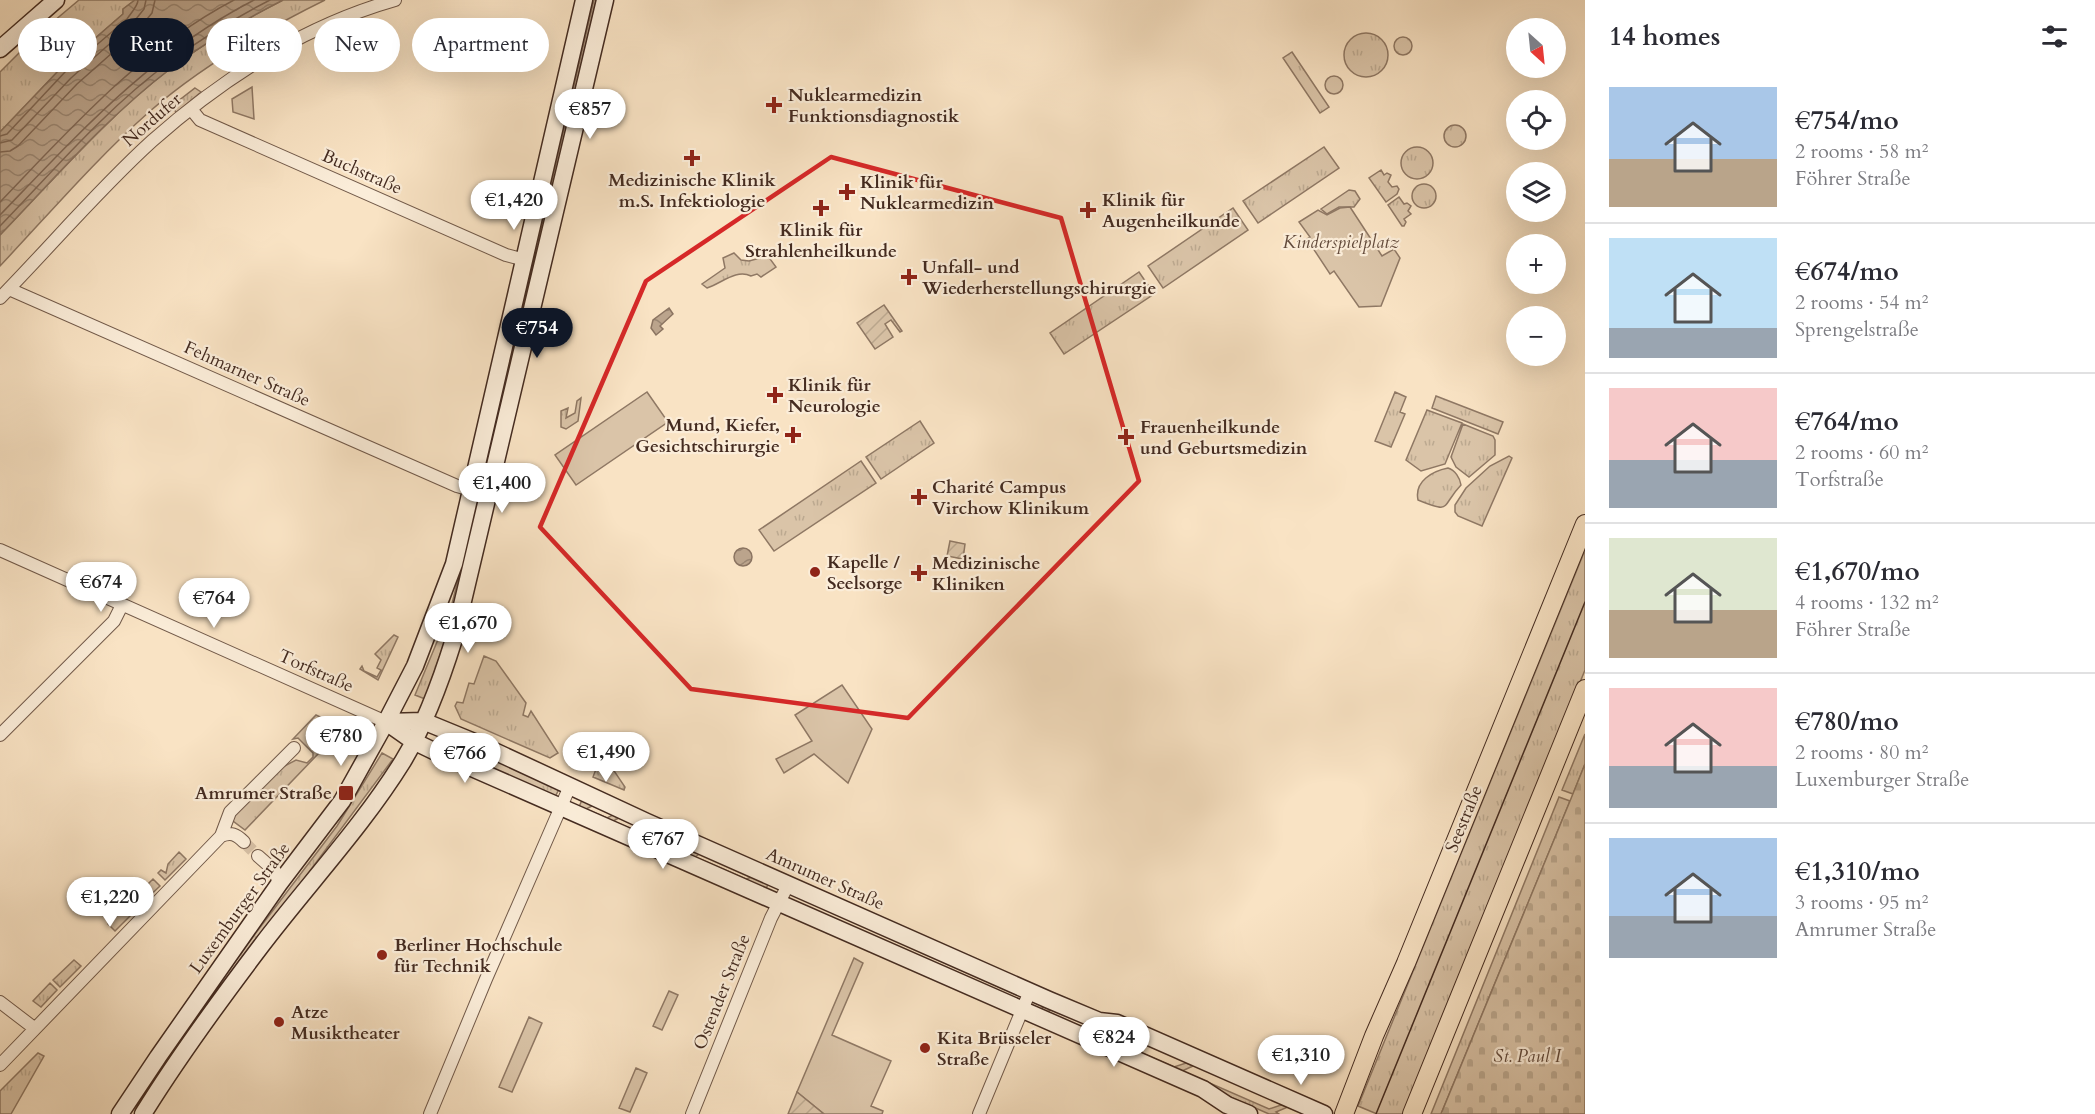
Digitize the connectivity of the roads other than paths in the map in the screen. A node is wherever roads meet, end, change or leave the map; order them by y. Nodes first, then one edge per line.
1 (56, 0) edge
2 (395, 0) edge
3 (584, 0) edge
4 (605, 0) edge
5 (0, 48) edge
6 (191, 109) junction
7 (525, 260) junction
8 (4, 294) edge
9 (471, 490) junction
10 (1585, 524) edge
11 (0, 550) edge
12 (122, 605) junction
13 (1585, 689) edge
14 (386, 722) junction
15 (423, 722) junction
16 (0, 735) edge
17 (413, 741) junction
18 (294, 748) dead end
19 (570, 786) junction
20 (560, 807) junction
21 (220, 836) junction
22 (244, 842) tunnel mouth
23 (258, 856) tunnel mouth
24 (279, 884) junction
25 (788, 885) junction
26 (779, 902) junction
27 (1030, 991) junction
28 (0, 1002) edge
29 (1023, 1010) junction
30 (34, 1028) junction
31 (0, 1065) edge
32 (142, 1080) junction
33 (158, 1091) junction
34 (120, 1114) edge
35 (143, 1114) edge
36 (430, 1114) edge
37 (692, 1114) edge
38 (979, 1114) edge
39 (1249, 1114) edge
40 (1324, 1114) edge
41 (1344, 1114) edge
42 (1412, 1114) edge

1 - 5 main road
2 - 6 street, Nordufer
3 - 7 main road, Luxemburger Straße
4 - 15 main road
6 - 7 street, Buchstraße
6 - 8 street, Nordufer
7 - 9 main road, Luxemburger Straße
8 - 9 street, Fehmarner Straße
9 - 14 main road, Luxemburger Straße
10 - 41 main road, Seestraße
11 - 12 street, Torfstraße
12 - 14 street, Torfstraße
12 - 16 street
13 - 42 main road
14 - 15 main road, Amrumer Straße
14 - 17 main road
14 - 24 main road, Luxemburger Straße
15 - 17 main road
15 - 19 main road, Amrumer Straße
17 - 20 main road
17 - 33 main road
18 - 21 street
19 - 20 street
19 - 25 main road, Amrumer Straße
20 - 26 main road
20 - 36 street
21 - 22 street
21 - 30 street
23 - 24 street
24 - 32 main road, Luxemburger Straße
25 - 26 street, Ostender Straße
25 - 27 main road, Amrumer Straße
26 - 29 main road
26 - 37 street, Ostender Straße
27 - 29 street
27 - 40 main road, Amrumer Straße
28 - 30 street
29 - 38 street
29 - 39 main road
30 - 31 street
32 - 33 main road
32 - 34 main road, Luxemburger Straße
33 - 35 main road

